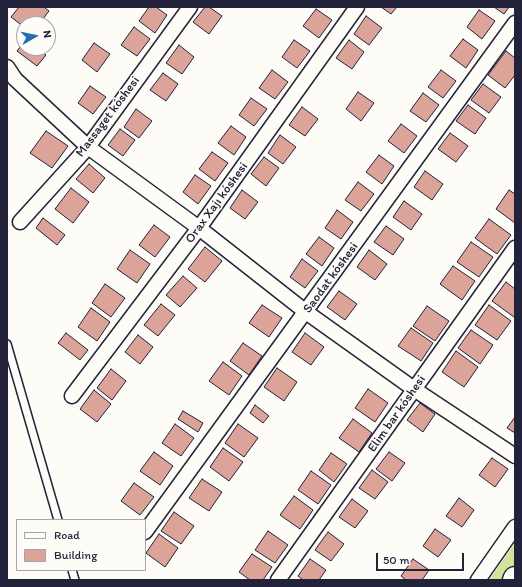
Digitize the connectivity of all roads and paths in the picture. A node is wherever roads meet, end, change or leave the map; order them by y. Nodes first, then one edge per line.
1 (190, 7) edge
2 (357, 7) edge
3 (515, 23) edge
4 (7, 67) edge
5 (88, 147) junction
6 (20, 222) dead end
7 (200, 228) junction
8 (515, 248) edge
9 (306, 312) junction
10 (7, 344) edge
11 (414, 389) junction
12 (72, 396) dead end
13 (515, 456) edge
14 (58, 519) edge
15 (515, 527) edge
16 (146, 531) edge
17 (278, 580) edge
18 (478, 580) edge

1 - 5 street, Massaget kóshesi
2 - 7 street, Orax Xajı kóshesi
3 - 9 street, Saodat kóshesi
4 - 5 street
5 - 6 street, Massaget kóshesi
5 - 7 street
7 - 9 street
7 - 12 street, Orax Xajı kóshesi
8 - 11 street, Elim bar kóshesi
9 - 11 street
9 - 16 street, Saodat kóshesi
10 - 14 lane
11 - 13 street
11 - 17 street, Elim bar kóshesi
15 - 18 street

